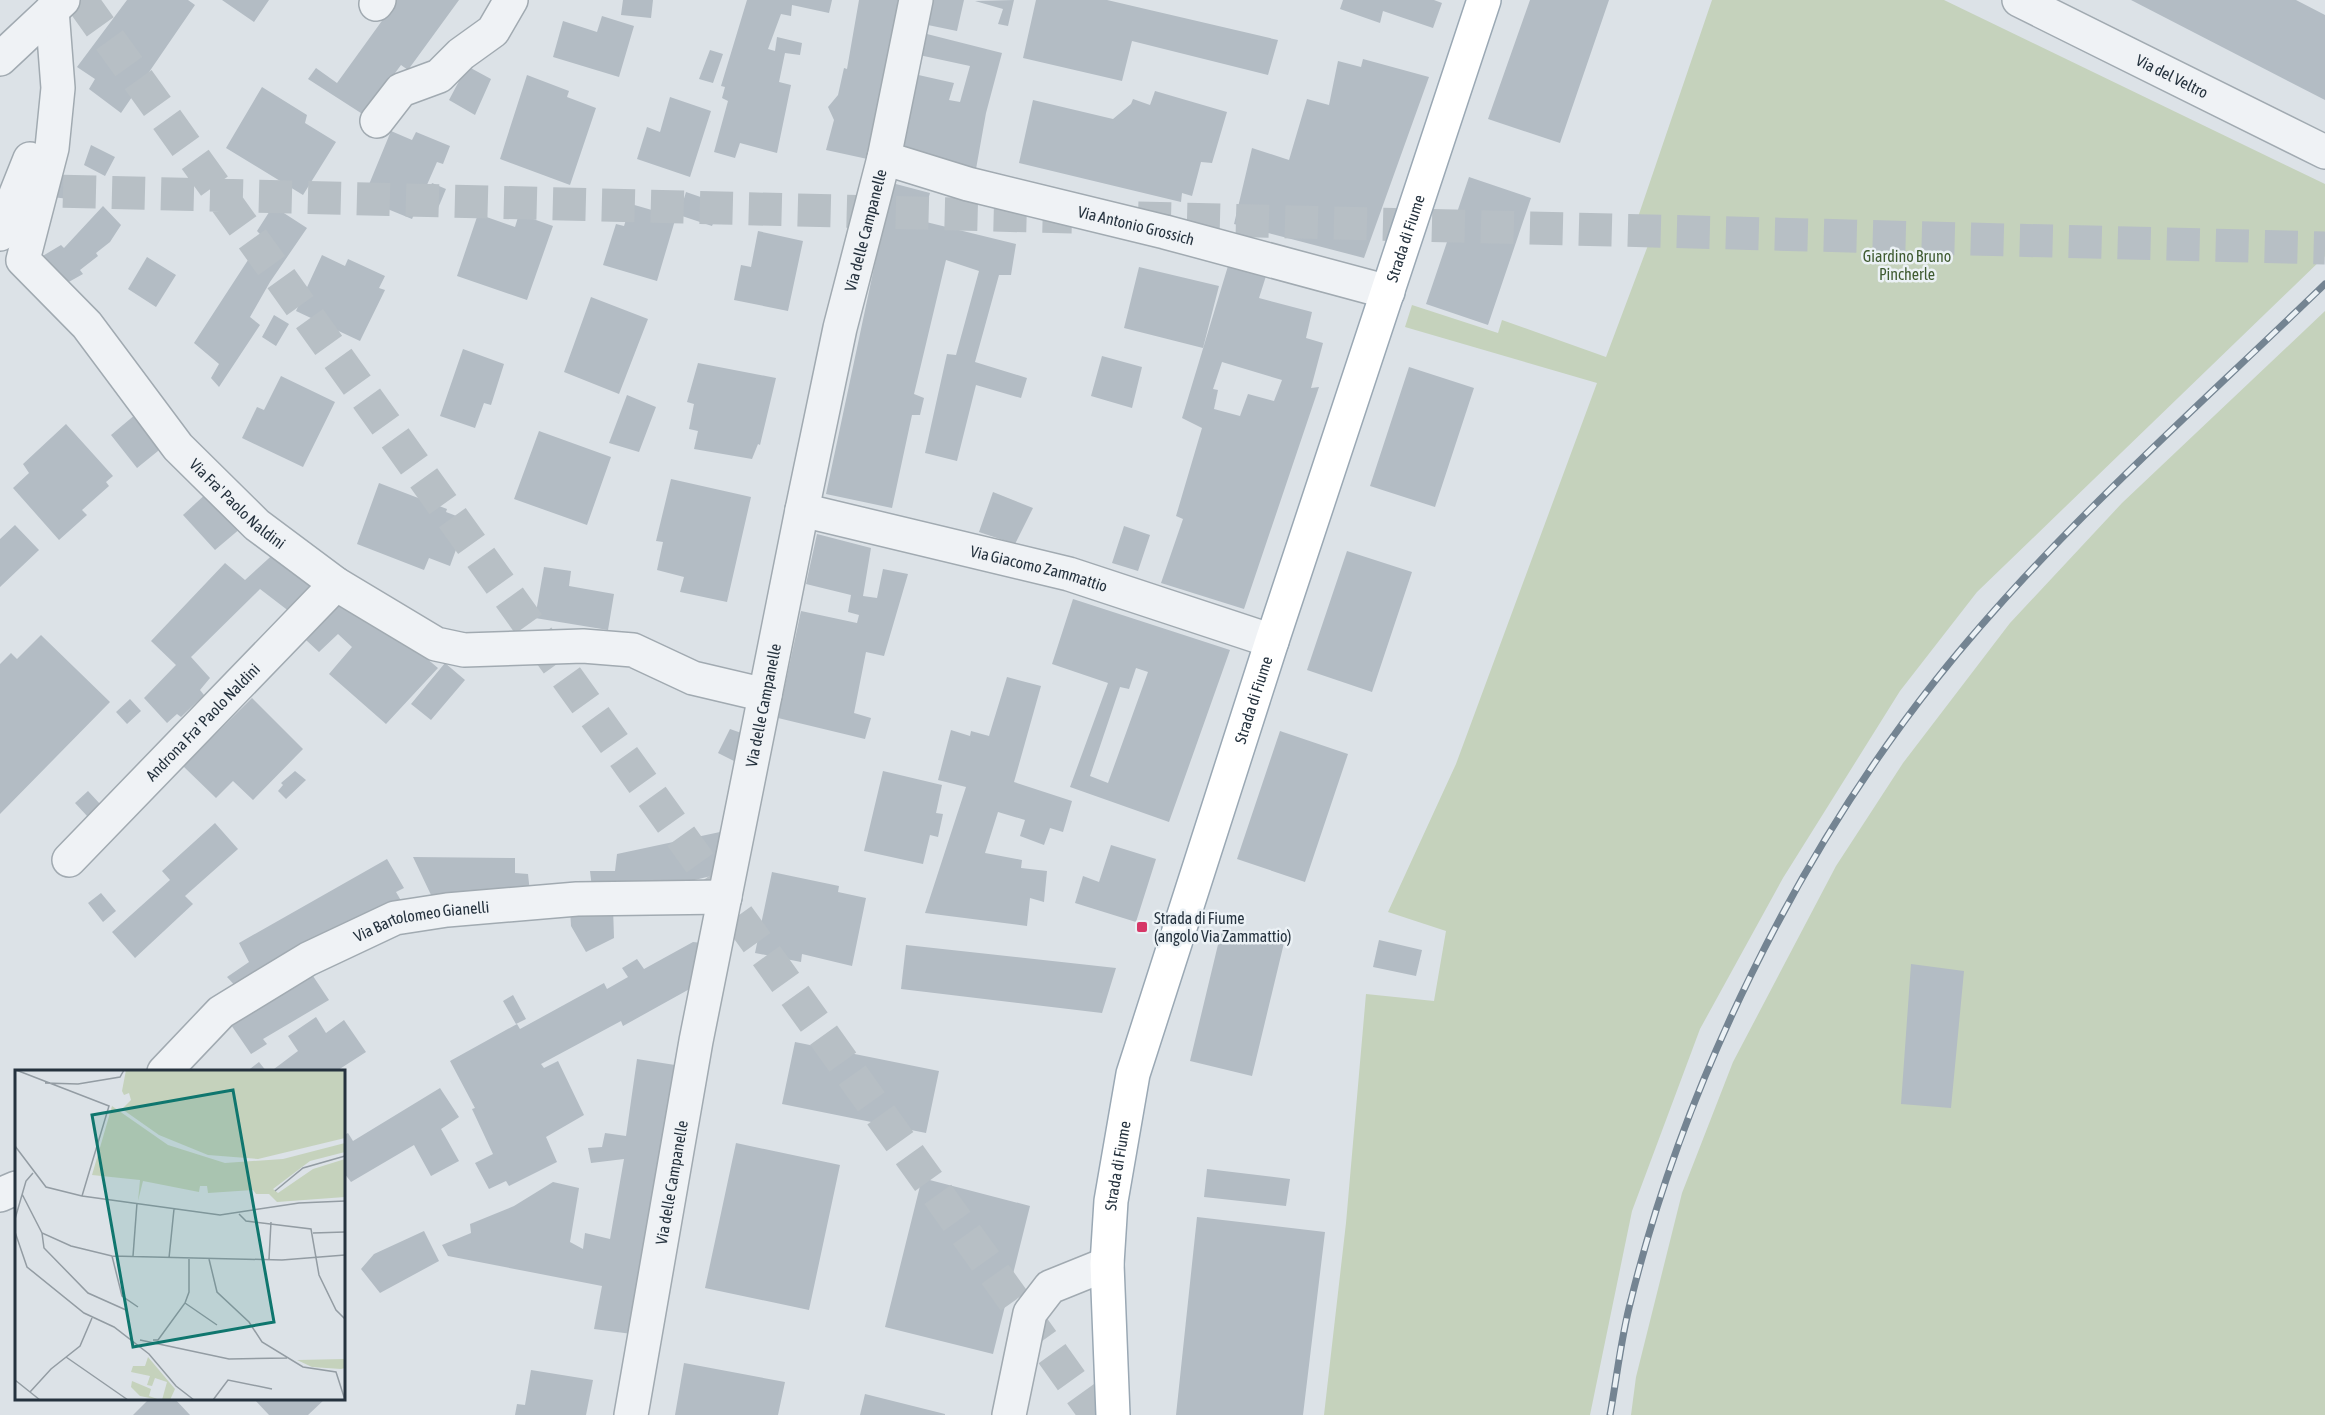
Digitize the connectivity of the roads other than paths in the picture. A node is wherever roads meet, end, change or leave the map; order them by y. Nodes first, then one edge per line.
1 (511, 0) edge
2 (916, 0) edge
3 (1484, 0) edge
4 (2019, 0) edge
5 (58, 5) edge
6 (0, 59) edge
7 (58, 88) junction
8 (377, 121) dead end
9 (2325, 152) edge
10 (884, 158) junction
11 (0, 234) edge
12 (1388, 292) junction
13 (802, 510) junction
14 (336, 584) junction
15 (1272, 641) junction
16 (765, 695) junction
17 (69, 860) dead end
18 (725, 897) junction
19 (165, 1070) edge
20 (15, 1188) edge
21 (0, 1195) edge
22 (1107, 1264) junction
23 (631, 1415) edge
24 (1009, 1415) edge
25 (1113, 1415) edge

1 - 8 street
2 - 10 street, Via delle Campanelle
3 - 12 main road, Strada di Fiume
4 - 9 street, Via del Veltro
5 - 6 street
5 - 7 street, Via Fra' Paolo Naldini
7 - 11 street
7 - 14 street, Via Fra' Paolo Naldini
10 - 12 street, Via Antonio Grossich
10 - 13 street, Via delle Campanelle
12 - 15 main road, Strada di Fiume
13 - 15 street, Via Giacomo Zammattio
13 - 16 street, Via delle Campanelle
14 - 16 street, Via Fra' Paolo Naldini
14 - 17 street, Androna Fra' Paolo Naldini
15 - 22 main road, Strada di Fiume
16 - 18 street, Via delle Campanelle
18 - 19 street, Via Bartolomeo Gianelli
18 - 23 street, Via delle Campanelle
20 - 21 street
22 - 24 street
22 - 25 main road, Strada di Fiume

